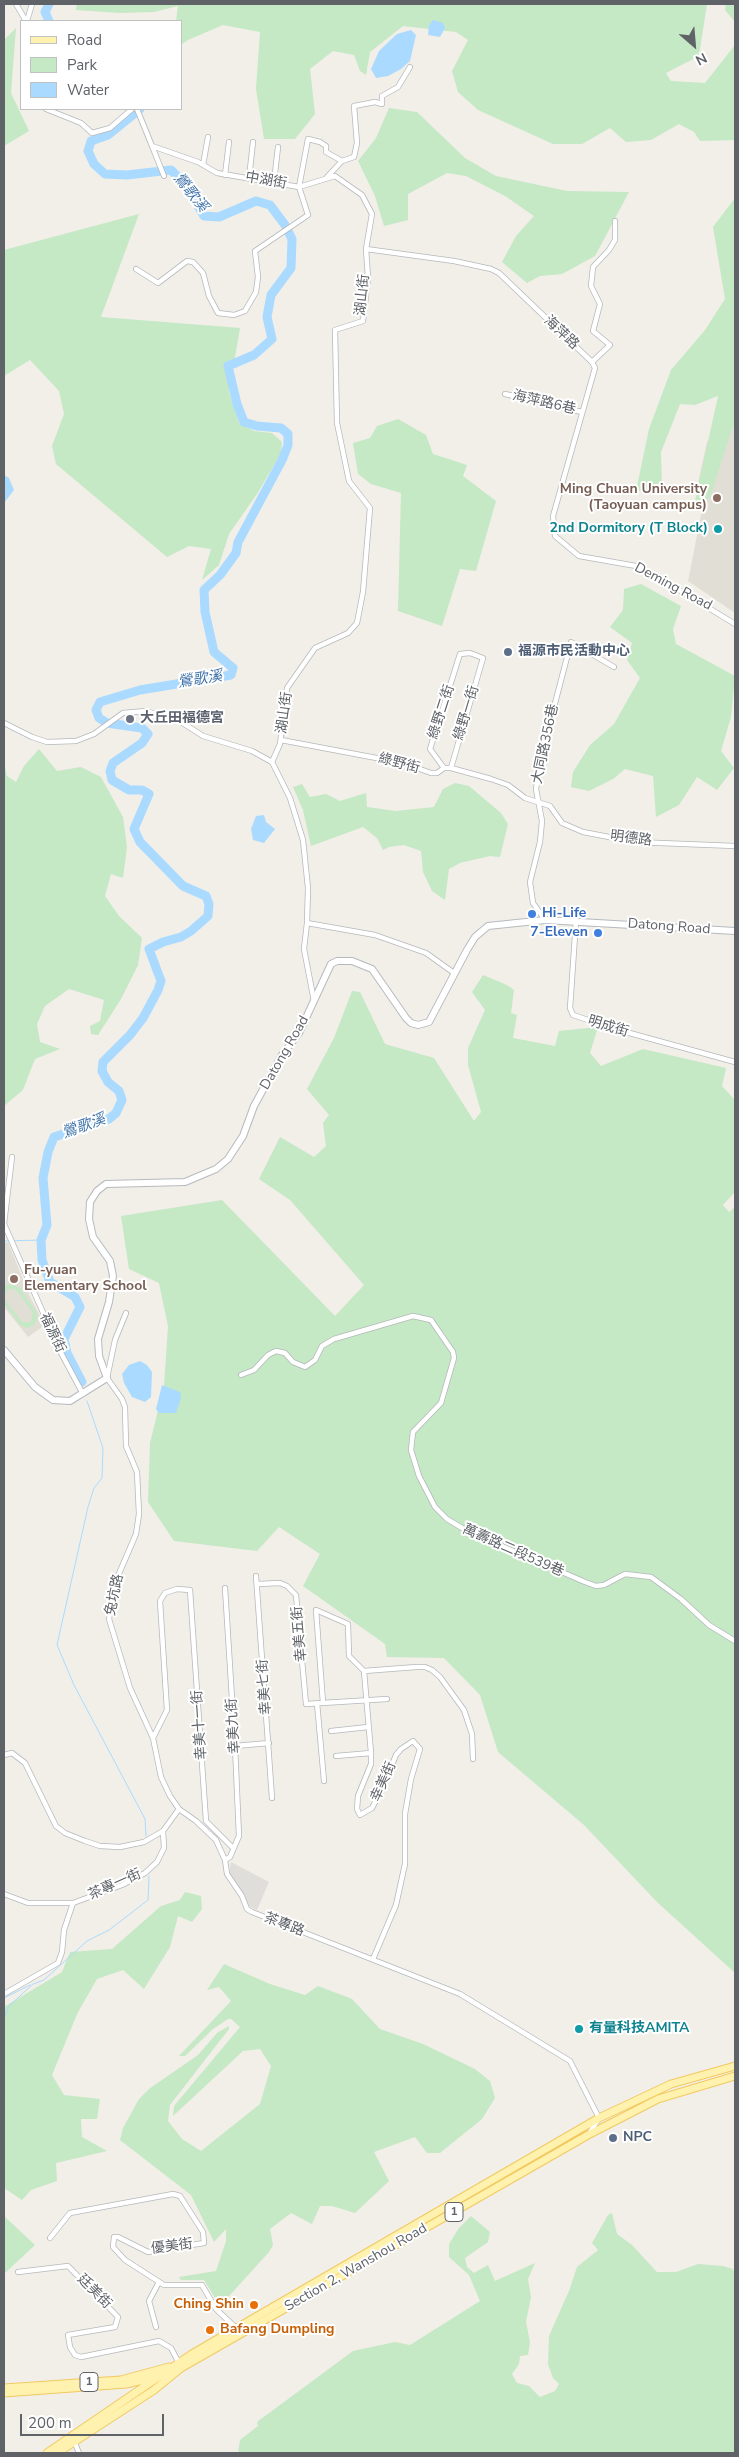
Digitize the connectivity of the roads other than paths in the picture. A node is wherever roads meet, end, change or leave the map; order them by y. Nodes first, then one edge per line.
1 (16, 4) edge
2 (32, 4) edge
3 (25, 20) edge
4 (26, 20) edge
5 (410, 67) dead end
6 (48, 110) edge
7 (131, 110) edge
8 (137, 110) edge
9 (208, 137) dead end
10 (229, 142) dead end
11 (253, 142) dead end
12 (152, 146) junction
13 (278, 147) dead end
14 (342, 161) junction
15 (203, 165) junction
16 (225, 175) junction
17 (164, 176) dead end
18 (249, 178) junction
19 (326, 178) junction
20 (274, 182) junction
21 (299, 187) junction
22 (615, 221) dead end
23 (366, 249) junction
24 (136, 269) dead end
25 (592, 362) junction
26 (505, 394) dead end
27 (582, 412) junction
28 (735, 624) edge
29 (460, 654) joint
30 (614, 667) dead end
31 (4, 723) edge
32 (281, 740) junction
33 (272, 762) junction
34 (444, 768) junction
35 (450, 768) junction
36 (538, 803) junction
37 (735, 846) edge
38 (545, 920) junction
39 (576, 921) junction
40 (306, 923) junction
41 (735, 931) edge
42 (454, 973) junction
43 (314, 1002) junction
44 (735, 1062) edge
45 (12, 1157) dead end
46 (126, 1313) dead end
47 (4, 1350) edge
48 (241, 1376) dead end
49 (107, 1378) junction
50 (83, 1394) junction
51 (256, 1576) dead end
52 (258, 1584) junction
53 (225, 1588) dead end
54 (735, 1641) edge
55 (364, 1671) junction
56 (387, 1698) dead end
57 (366, 1700) junction
58 (320, 1703) junction
59 (368, 1727) junction
60 (330, 1731) dead end
61 (152, 1738) junction
62 (269, 1743) junction
63 (235, 1746) junction
64 (371, 1753) junction
65 (4, 1755) edge
66 (336, 1756) dead end
67 (474, 1759) dead end
68 (324, 1781) dead end
69 (272, 1798) dead end
70 (179, 1810) junction
71 (164, 1831) junction
72 (233, 1848) junction
73 (225, 1860) junction
74 (4, 1894) edge
75 (73, 1903) junction
76 (373, 1959) junction
77 (4, 1994) edge
78 (735, 2066) edge
79 (735, 2076) edge
80 (599, 2118) junction
81 (588, 2135) junction
82 (50, 2238) dead end
83 (18, 2272) dead end
84 (159, 2282) junction
85 (156, 2327) dead end
86 (236, 2328) junction
87 (178, 2365) junction
88 (161, 2376) junction
89 (169, 2377) junction
90 (130, 2383) junction
91 (4, 2388) edge
92 (136, 2393) junction
93 (4, 2394) edge
94 (73, 2439) junction
95 (48, 2453) edge
96 (57, 2453) edge
97 (79, 2453) edge

1 - 3 street
2 - 4 street
5 - 14 street
6 - 7 street
8 - 12 street
9 - 15 street
10 - 16 street
11 - 18 street
12 - 15 street, 中湖街
12 - 17 street
13 - 20 street
14 - 19 street
14 - 21 street
15 - 16 street, 中湖街
16 - 18 street, 中湖街
18 - 20 street, 中湖街
19 - 21 street, 中湖街
19 - 23 street
20 - 21 street, 中湖街
21 - 24 street
22 - 25 street
23 - 25 street, 海萍路
23 - 32 street, 湖山街
25 - 27 street
26 - 27 street, 海萍路6巷
27 - 28 street, Deming Road
29 - 34 street, 綠野二街
29 - 35 street, 綠野一街
30 - 36 street, 大同路356巷
31 - 33 street
32 - 33 street, 湖山街
32 - 34 street, 綠野街
33 - 40 street
34 - 35 street, 綠野街
35 - 36 street, 綠野街
36 - 37 street, 明德路
36 - 38 street, 大同路356巷
38 - 39 street, Datong Road
38 - 42 street, Datong Road
39 - 41 street, Datong Road
39 - 44 street, 明成街
40 - 42 street
40 - 43 street
42 - 43 street, Datong Road
43 - 49 street, Datong Road
45 - 50 street, 福源街
46 - 49 street
47 - 50 street
48 - 54 street, 萬壽路二段539巷
49 - 50 street
49 - 61 street, 兔坑路
51 - 52 street, 幸美七街
52 - 58 street, 幸美五街
52 - 62 street, 幸美七街
53 - 63 street, 幸美九街
55 - 57 street, 幸美街
55 - 58 street
55 - 67 street
56 - 57 street
57 - 58 street
57 - 59 street, 幸美街
58 - 68 street
59 - 60 street
59 - 64 street, 幸美街
61 - 70 street, 兔坑路
61 - 72 street, 幸美十一街
62 - 63 street
62 - 69 street, 幸美七街
63 - 72 street, 幸美九街
64 - 66 street
64 - 76 street, 幸美街
65 - 71 street
70 - 71 street
70 - 73 street, 茶專路
71 - 75 street, 茶專一街
72 - 73 street, 幸美九街
73 - 76 street, 茶專路
74 - 75 street
75 - 77 street, 茶專一街
76 - 80 street, 茶專路
78 - 80 main road, Section 2, Wanshou Road / 1
79 - 81 main road, Section 2, Wanshou Road / 1
80 - 81 street
80 - 86 main road, Section 2, Wanshou Road / 1
81 - 87 main road, Section 2, Wanshou Road / 1
82 - 84 street, 優美街
83 - 87 street, 廷美街
84 - 85 street
84 - 86 street, 優美街
86 - 87 main road, Section 2, Wanshou Road / 1
87 - 88 main road
87 - 89 main road, Section 2, Wanshou Road / 1
87 - 91 main road, 1
88 - 89 main road, 1
88 - 90 main road, 1
88 - 92 main road
89 - 94 main road, Section 2, Wanshou Road
90 - 92 main road
90 - 93 main road, 1
92 - 94 main road
94 - 95 main road
94 - 96 main road
94 - 97 street

